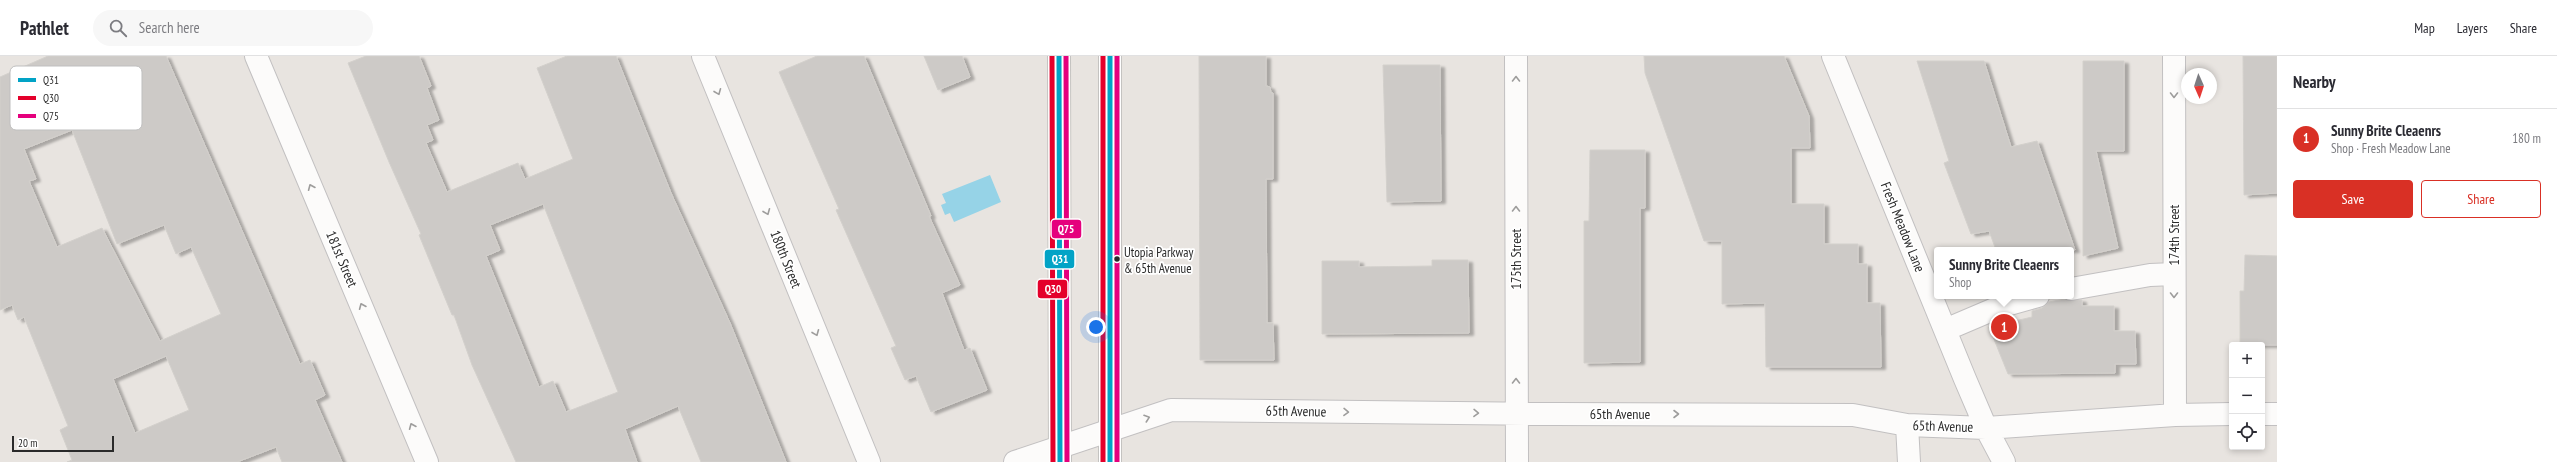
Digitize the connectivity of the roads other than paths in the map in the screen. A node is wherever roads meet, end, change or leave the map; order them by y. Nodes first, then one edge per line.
1 (256, 56) edge
2 (703, 56) edge
3 (1059, 56) edge
4 (1110, 56) edge
5 (1516, 56) edge
6 (1833, 56) edge
7 (2174, 56) edge
8 (2174, 274) junction
9 (2074, 288) edge
10 (2027, 299) edge
11 (1945, 330) junction
12 (1516, 413) junction
13 (2229, 414) edge
14 (2265, 414) edge
15 (2277, 414) edge
16 (2175, 415) junction
17 (1907, 425) junction
18 (1986, 428) junction
19 (1110, 431) junction
20 (1059, 455) edge
21 (427, 462) edge
22 (869, 462) edge
23 (1015, 462) edge
24 (1110, 462) edge
25 (1517, 462) edge
26 (1909, 462) edge
27 (2004, 462) edge

21 -> 1 street, 181st Street
2 -> 22 street, 180th Street
3 - 20 main road
4 - 19 main road
12 -> 5 street, 175th Street
6 - 11 street, Fresh Meadow Lane
7 -> 8 street, 174th Street
8 - 9 street
8 -> 16 street, 174th Street
10 - 11 street
11 - 18 street, Fresh Meadow Lane
12 -> 17 street, 65th Avenue
19 -> 12 street, 65th Avenue
12 - 25 street, 175th Street
13 - 16 street, 65th Avenue
14 - 15 street
16 - 18 street, 65th Avenue
17 - 18 street, 65th Avenue
17 - 26 street
18 - 27 street, Fresh Meadow Lane
19 - 20 street, 65th Avenue
19 - 24 main road
20 - 23 street, 65th Avenue

